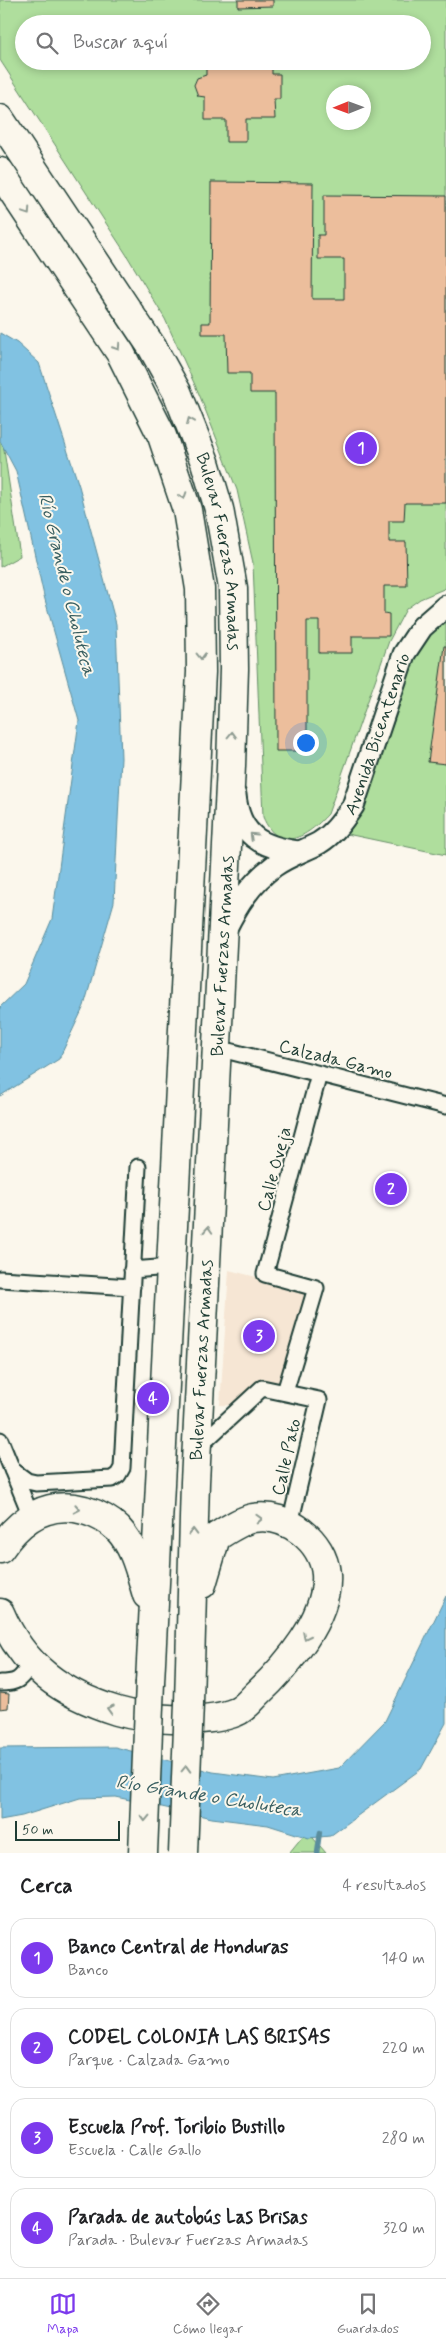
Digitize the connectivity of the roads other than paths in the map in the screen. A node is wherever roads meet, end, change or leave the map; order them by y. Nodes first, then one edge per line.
1 (3, 121) edge
2 (0, 172) edge
3 (446, 606) edge
4 (231, 766) junction
5 (298, 852) junction
6 (224, 933) junction
7 (217, 1048) junction
8 (319, 1074) junction
9 (446, 1106) edge
10 (138, 1167) dead end
11 (170, 1267) junction
12 (132, 1270) junction
13 (0, 1279) edge
14 (132, 1287) junction
15 (285, 1392) junction
16 (0, 1440) edge
17 (196, 1449) junction
18 (12, 1470) junction
19 (31, 1516) junction
20 (290, 1524) junction
21 (0, 1549) edge
22 (0, 1613) edge
23 (153, 1616) junction
24 (31, 1664) junction
25 (0, 1683) edge
26 (189, 1698) junction
27 (144, 1853) edge
28 (183, 1853) edge

4 -> 1 highway, Bulevar Fuerzas Armadas
2 -> 11 highway, Bulevar Fuerzas Armadas
3 - 5 street, Avenida Bicentenario
5 -> 4 street
4 - 6 highway, Bulevar Fuerzas Armadas
5 - 6 street, Avenida Bicentenario
6 - 7 highway, Bulevar Fuerzas Armadas
7 - 8 street, Calzada Gamo
17 -> 7 highway, Bulevar Fuerzas Armadas
8 - 9 street, Calzada Gamo
8 - 15 street, Calle Oveja
10 - 12 street
11 - 12 street
11 - 23 highway, Bulevar Fuerzas Armadas
12 - 14 street
13 - 14 street
14 - 18 street
15 - 17 street
15 - 20 street, Calle Pato
16 - 18 street
26 -> 17 highway, Bulevar Fuerzas Armadas
18 - 19 street
19 - 21 highway
19 -> 23 highway
20 -> 24 highway
26 -> 20 highway
22 - 24 highway
23 -> 27 highway, Bulevar Fuerzas Armadas, bridge
24 - 25 street
28 -> 26 highway, Bulevar Fuerzas Armadas, bridge

